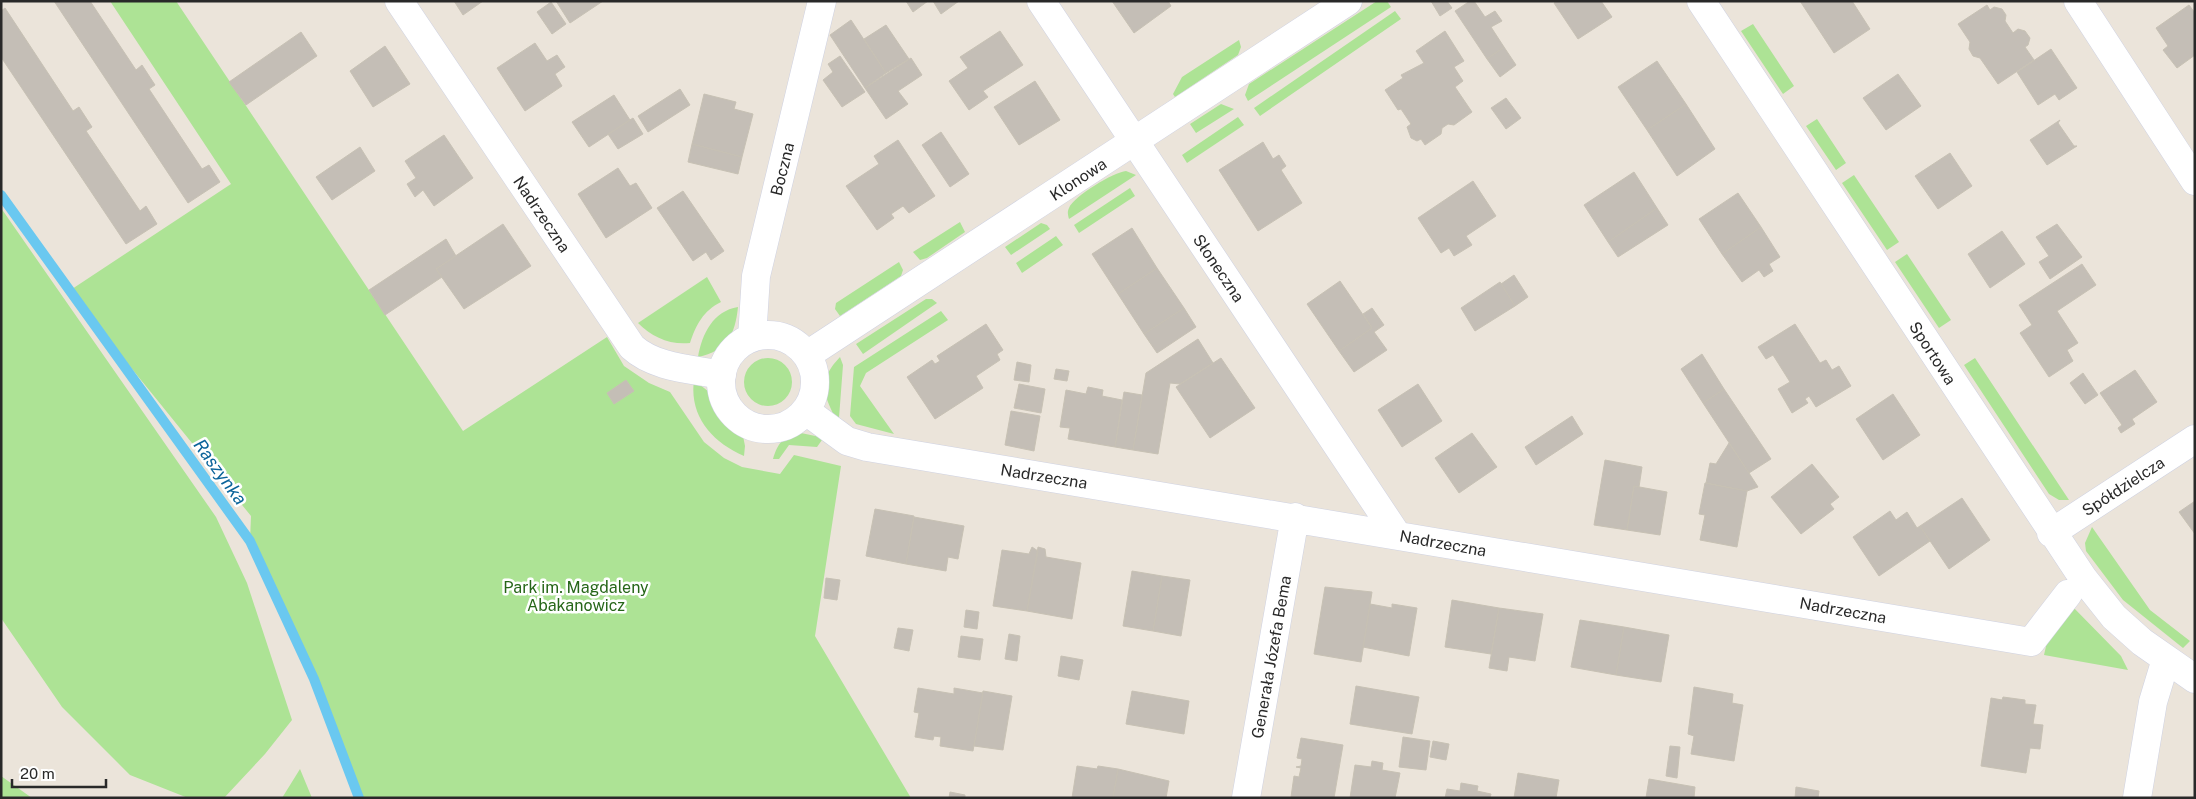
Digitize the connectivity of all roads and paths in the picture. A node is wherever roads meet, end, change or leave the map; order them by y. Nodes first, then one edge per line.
1 (399, 1) edge
2 (822, 1) edge
3 (1042, 1) edge
4 (1348, 1) edge
5 (1701, 1) edge
6 (2078, 1) edge
7 (1135, 142) junction
8 (2195, 181) edge
9 (752, 338) junction
10 (806, 355) junction
11 (722, 375) junction
12 (806, 411) junction
13 (2195, 439) edge
14 (1295, 517) junction
15 (2052, 533) junction
16 (1397, 535) junction
17 (2068, 594) dead end
18 (2166, 659) junction
19 (2195, 679) edge
20 (1246, 798) edge
21 (2137, 798) edge

1 - 11 street, Nadrzeczna
2 - 9 street, Boczna
3 - 7 street, Słoneczna
4 - 7 street, Klonowa
5 - 15 street, Sportowa
6 - 8 street
7 - 10 street, Klonowa
7 - 16 street, Słoneczna
9 - 10 street
9 - 11 street
10 - 12 street
11 - 12 street
12 - 14 street, Nadrzeczna
13 - 15 street, Spółdzielcza
14 - 16 street, Nadrzeczna
14 - 20 street, Generała Józefa Bema
15 - 18 street, Sportowa
16 - 17 street, Nadrzeczna
18 - 19 street, Sportowa
18 - 21 street

